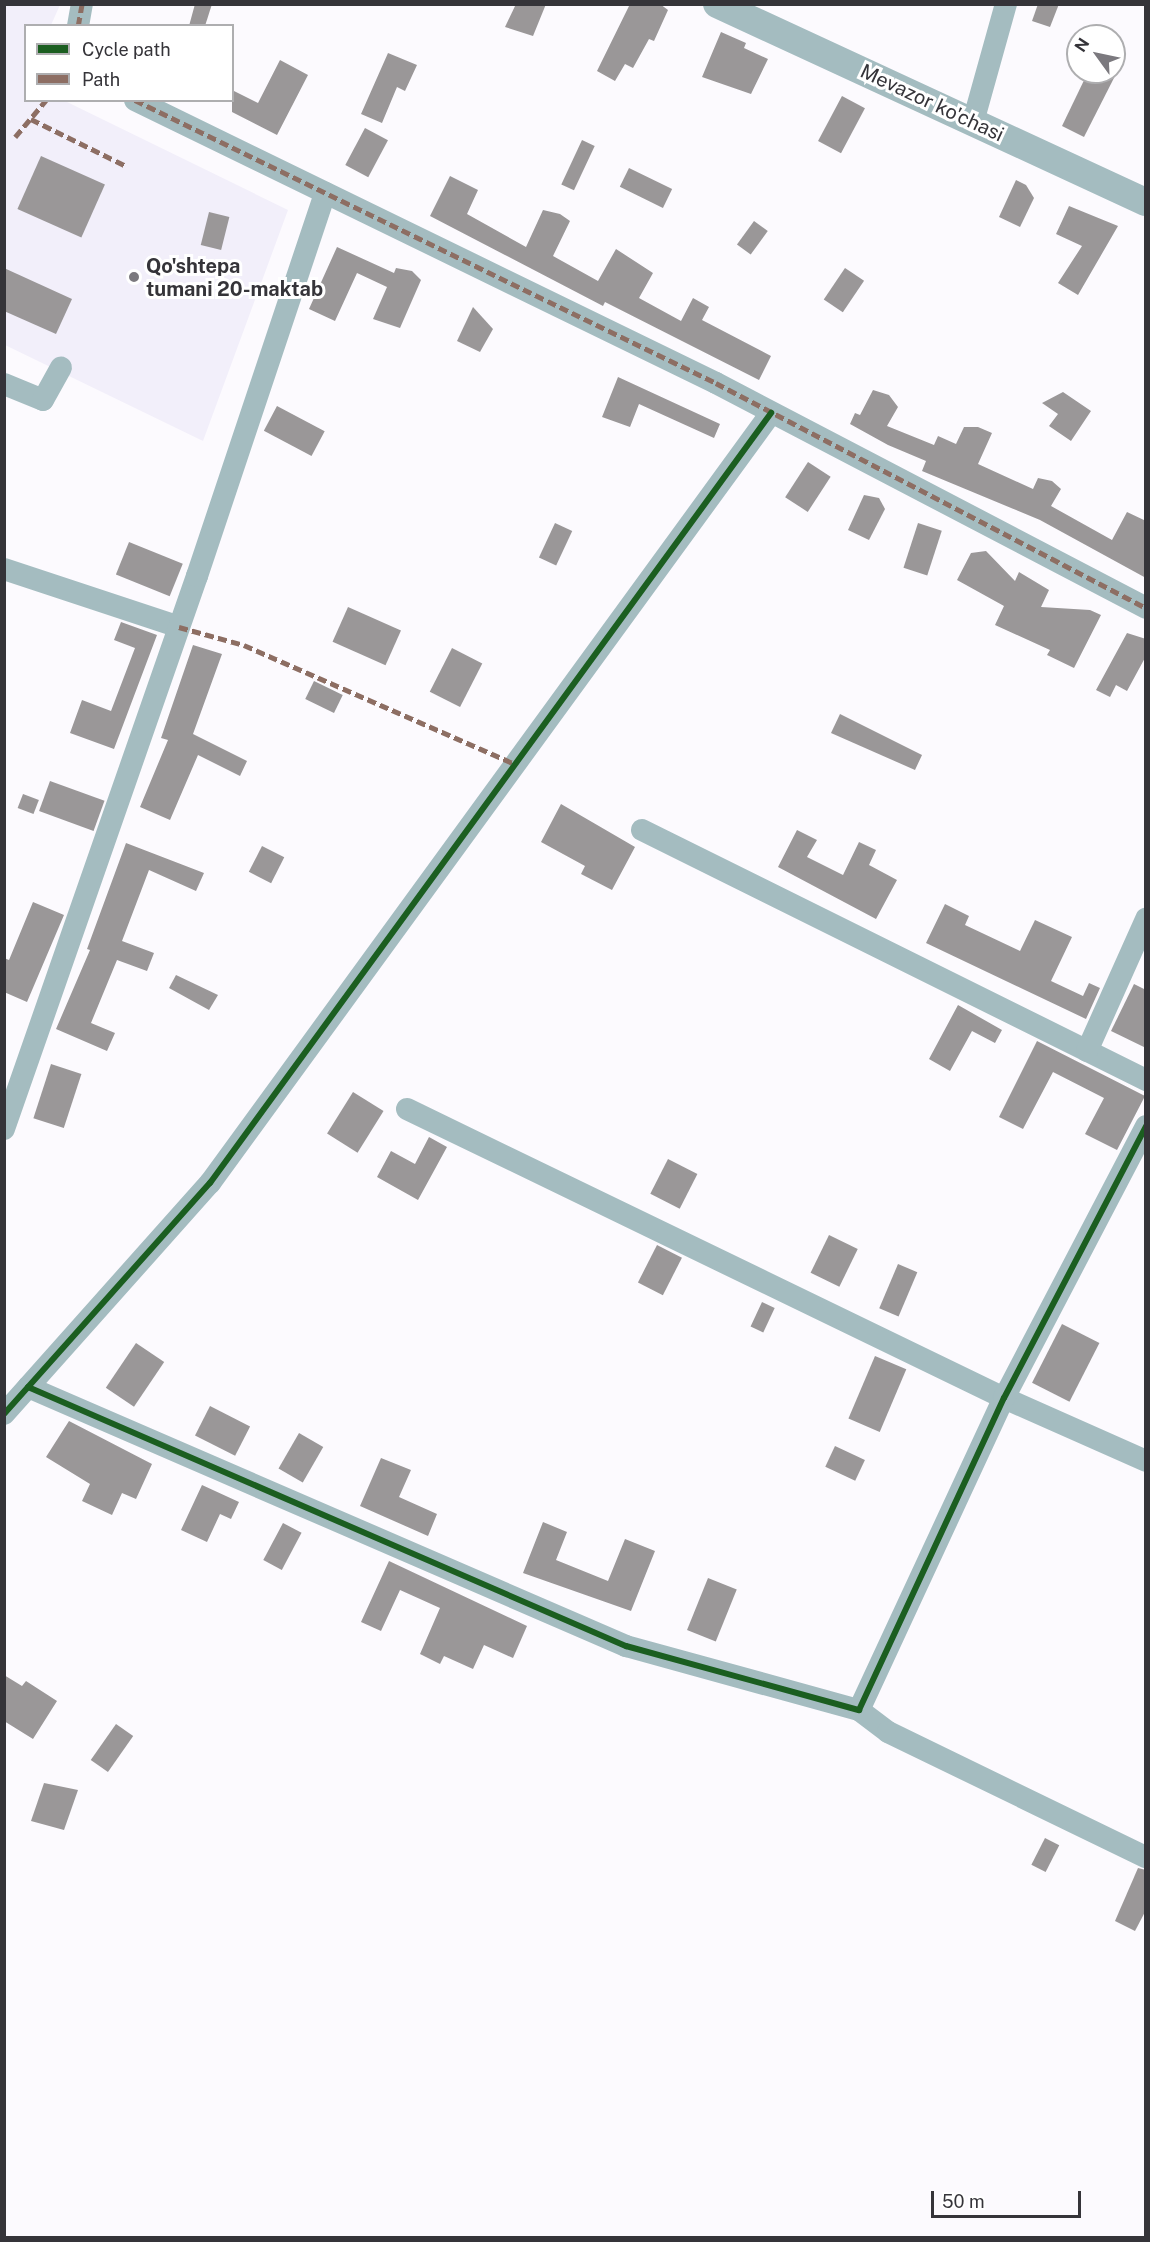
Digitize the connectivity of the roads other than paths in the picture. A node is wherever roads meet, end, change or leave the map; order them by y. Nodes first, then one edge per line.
1 (82, 4) edge
2 (717, 4) edge
3 (1006, 4) edge
4 (78, 24) edge
5 (139, 102) edge
6 (974, 122) junction
7 (325, 193) junction
8 (1146, 202) edge
9 (61, 368) dead end
10 (4, 384) edge
11 (771, 413) junction
12 (4, 569) edge
13 (1146, 608) edge
14 (179, 627) junction
15 (642, 830) dead end
16 (1146, 920) edge
17 (1087, 1051) junction
18 (1146, 1080) edge
19 (407, 1109) dead end
20 (1146, 1126) edge
21 (4, 1129) edge
22 (28, 1387) junction
23 (1005, 1398) junction
24 (4, 1414) edge
25 (1146, 1461) edge
26 (859, 1710) junction
27 (1146, 1857) edge

1 - 4 street
2 - 6 street, Mevazor ko'chasi
3 - 6 street
5 - 7 street
6 - 8 street, Mevazor ko'chasi
7 - 11 street
7 - 14 street
9 - 10 street
11 - 13 street
11 - 22 street
12 - 14 street
14 - 21 street
15 - 17 street
16 - 17 street
17 - 18 street
19 - 23 street
20 - 23 street
22 - 24 street
22 - 26 street
23 - 25 street
23 - 26 street
26 - 27 street

